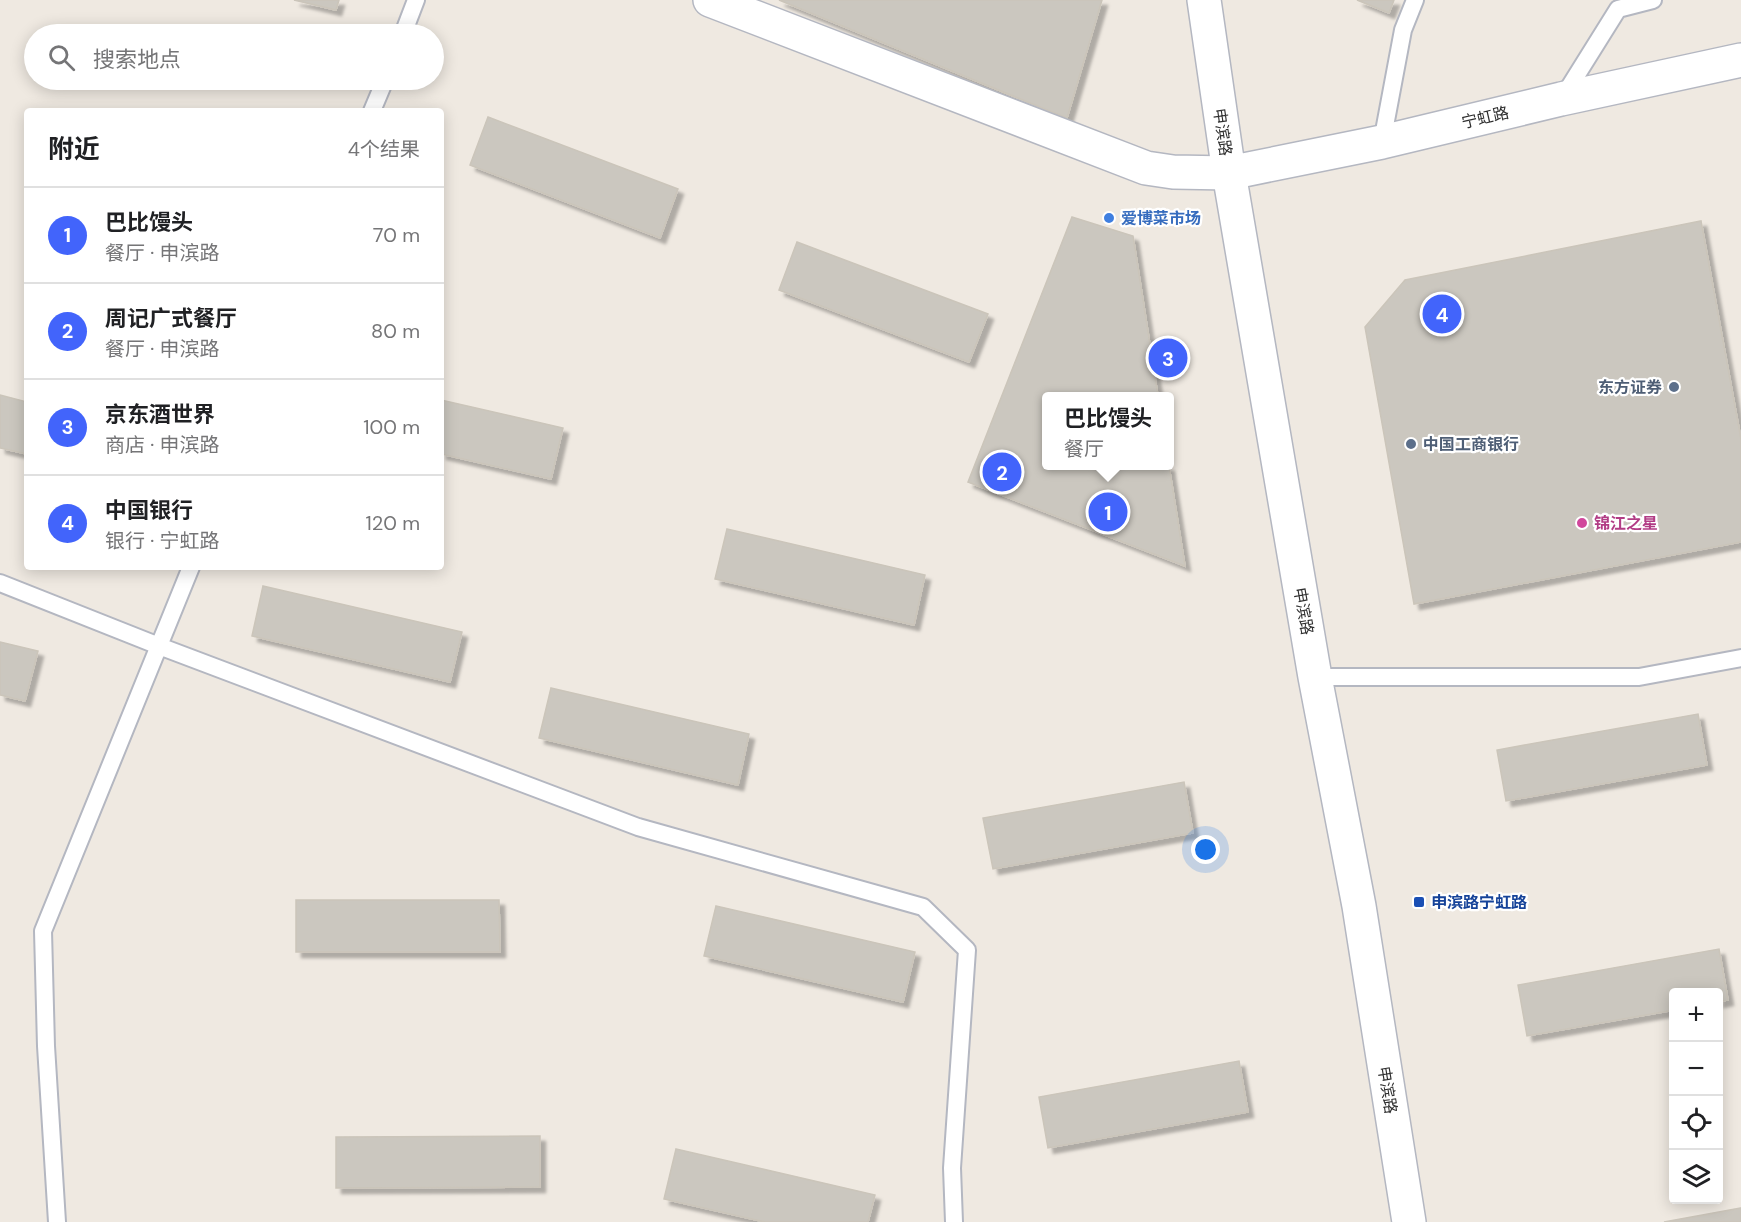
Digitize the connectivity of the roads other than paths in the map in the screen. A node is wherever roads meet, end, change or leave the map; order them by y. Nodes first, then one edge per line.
1 (416, 0) edge
2 (710, 0) edge
3 (1203, 0) edge
4 (1415, 0) edge
5 (1653, 0) edge
6 (406, 24) edge
7 (1741, 60) edge
8 (381, 90) edge
9 (1561, 99) junction
10 (373, 108) edge
11 (1382, 142) junction
12 (1229, 173) junction
13 (190, 570) edge
14 (0, 583) edge
15 (159, 646) junction
16 (1741, 658) edge
17 (1315, 677) junction
18 (57, 1222) edge
19 (954, 1222) edge
20 (1409, 1222) edge

1 - 6 lane
2 - 12 main road, 宁虹路
3 - 12 main road, 申滨路
4 - 11 lane
5 - 9 lane
7 - 9 main road, 宁虹路
8 - 10 lane
9 - 11 main road, 宁虹路
11 - 12 main road, 宁虹路
12 - 17 main road, 申滨路
13 - 15 lane
14 - 15 lane
15 - 18 lane
15 - 19 lane
16 - 17 lane
17 - 20 main road, 申滨路

